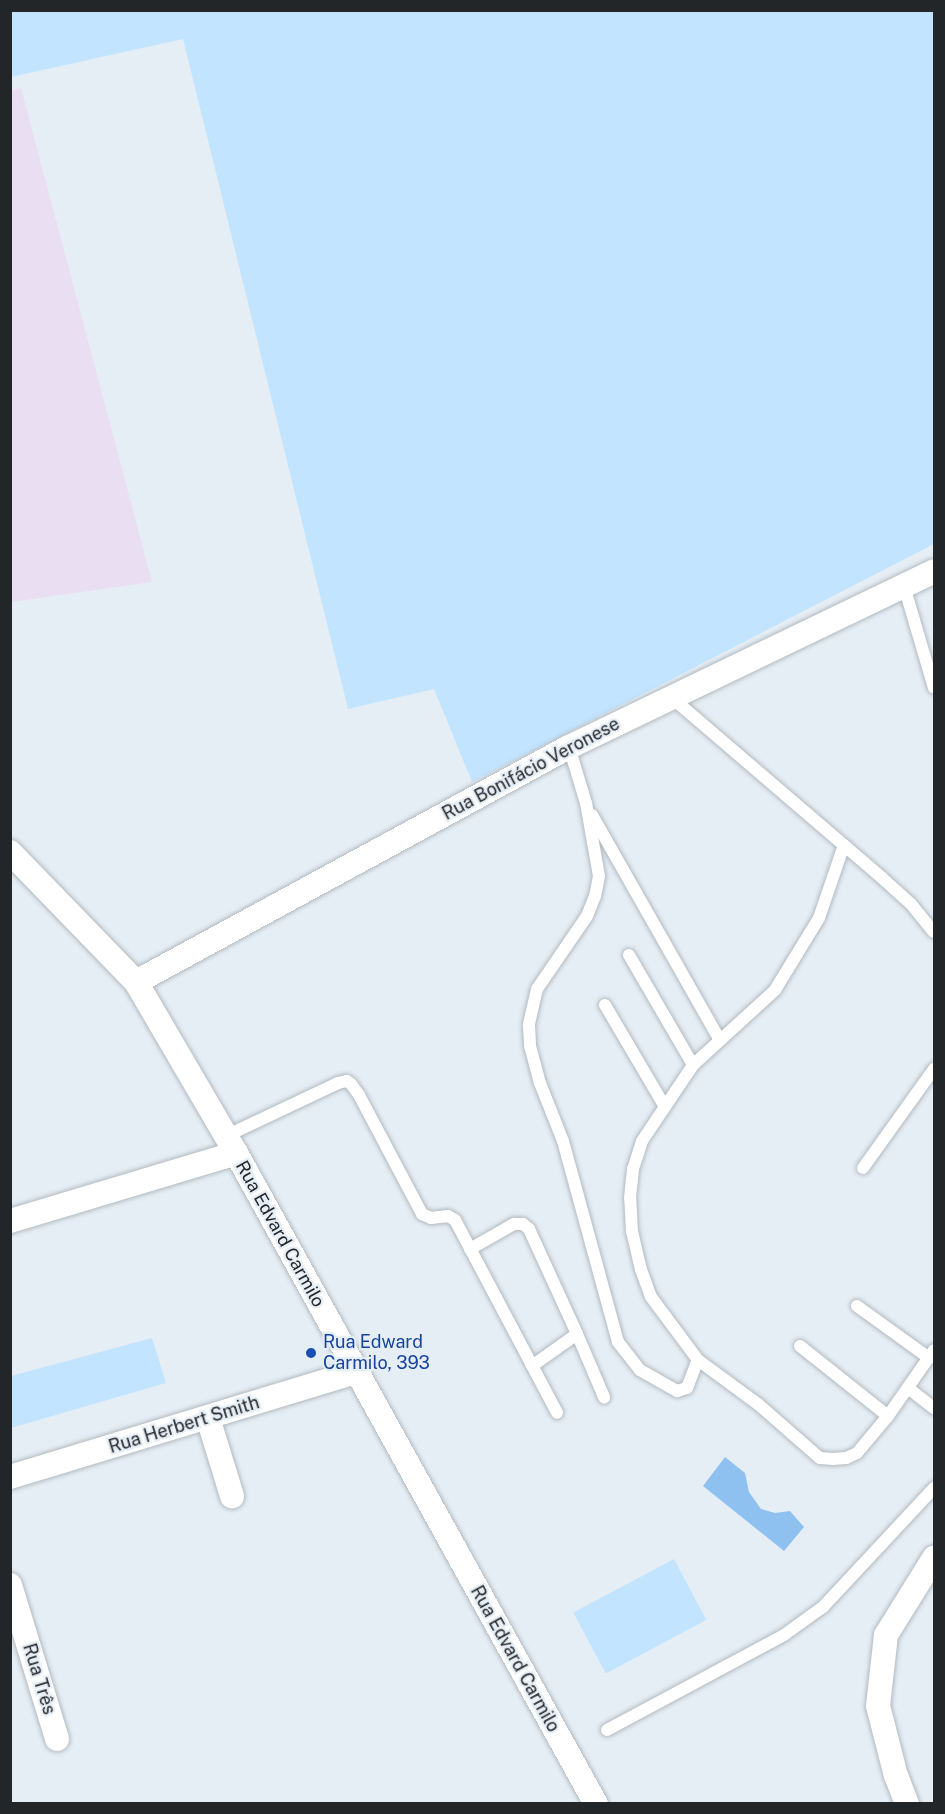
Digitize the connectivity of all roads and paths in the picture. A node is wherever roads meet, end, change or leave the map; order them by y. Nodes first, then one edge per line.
1 (934, 571) edge
2 (904, 586) junction
3 (934, 688) edge
4 (671, 697) junction
5 (569, 747) junction
6 (586, 803) junction
7 (844, 845) junction
8 (10, 852) edge
9 (934, 932) edge
10 (630, 955) dead end
11 (136, 982) junction
12 (605, 1005) dead end
13 (720, 1041) junction
14 (693, 1065) junction
15 (934, 1070) edge
16 (665, 1107) junction
17 (231, 1144) junction
18 (862, 1168) dead end
19 (10, 1221) edge
20 (470, 1249) junction
21 (857, 1306) dead end
22 (577, 1334) junction
23 (800, 1346) dead end
24 (932, 1354) edge
25 (698, 1360) junction
26 (532, 1366) junction
27 (356, 1372) junction
28 (908, 1388) junction
29 (604, 1397) dead end
30 (934, 1408) edge
31 (557, 1413) dead end
32 (888, 1416) junction
33 (208, 1418) junction
34 (10, 1477) edge
35 (934, 1488) edge
36 (232, 1496) dead end
37 (934, 1558) edge
38 (10, 1585) edge
39 (607, 1730) dead end
40 (57, 1739) dead end
41 (596, 1803) edge
42 (907, 1803) edge

1 - 2 street, Rua Bonifácio Veronese
2 - 3 lane
2 - 4 street, Rua Bonifácio Veronese
4 - 5 street, Rua Bonifácio Veronese
4 - 7 lane
5 - 6 lane
5 - 11 street, Rua Bonifácio Veronese
6 - 13 lane
6 - 25 lane
7 - 9 lane
7 - 13 lane
8 - 11 street, Rua Edvard Carmilo
10 - 14 lane
11 - 17 street, Rua Edvard Carmilo
12 - 16 lane
13 - 14 lane
14 - 16 lane
15 - 18 lane
16 - 25 lane
17 - 19 street
17 - 20 lane
17 - 27 street, Rua Edvard Carmilo
20 - 22 lane
20 - 26 lane
21 - 24 lane
22 - 26 lane
22 - 29 lane
23 - 32 lane
24 - 28 lane
25 - 32 lane
26 - 31 lane
27 - 33 street, Rua Herbert Smith
27 - 41 street, Rua Edvard Carmilo
28 - 30 lane
28 - 32 lane
33 - 34 street, Rua Herbert Smith
33 - 36 street
35 - 39 lane
37 - 42 street
38 - 40 street, Rua Três

